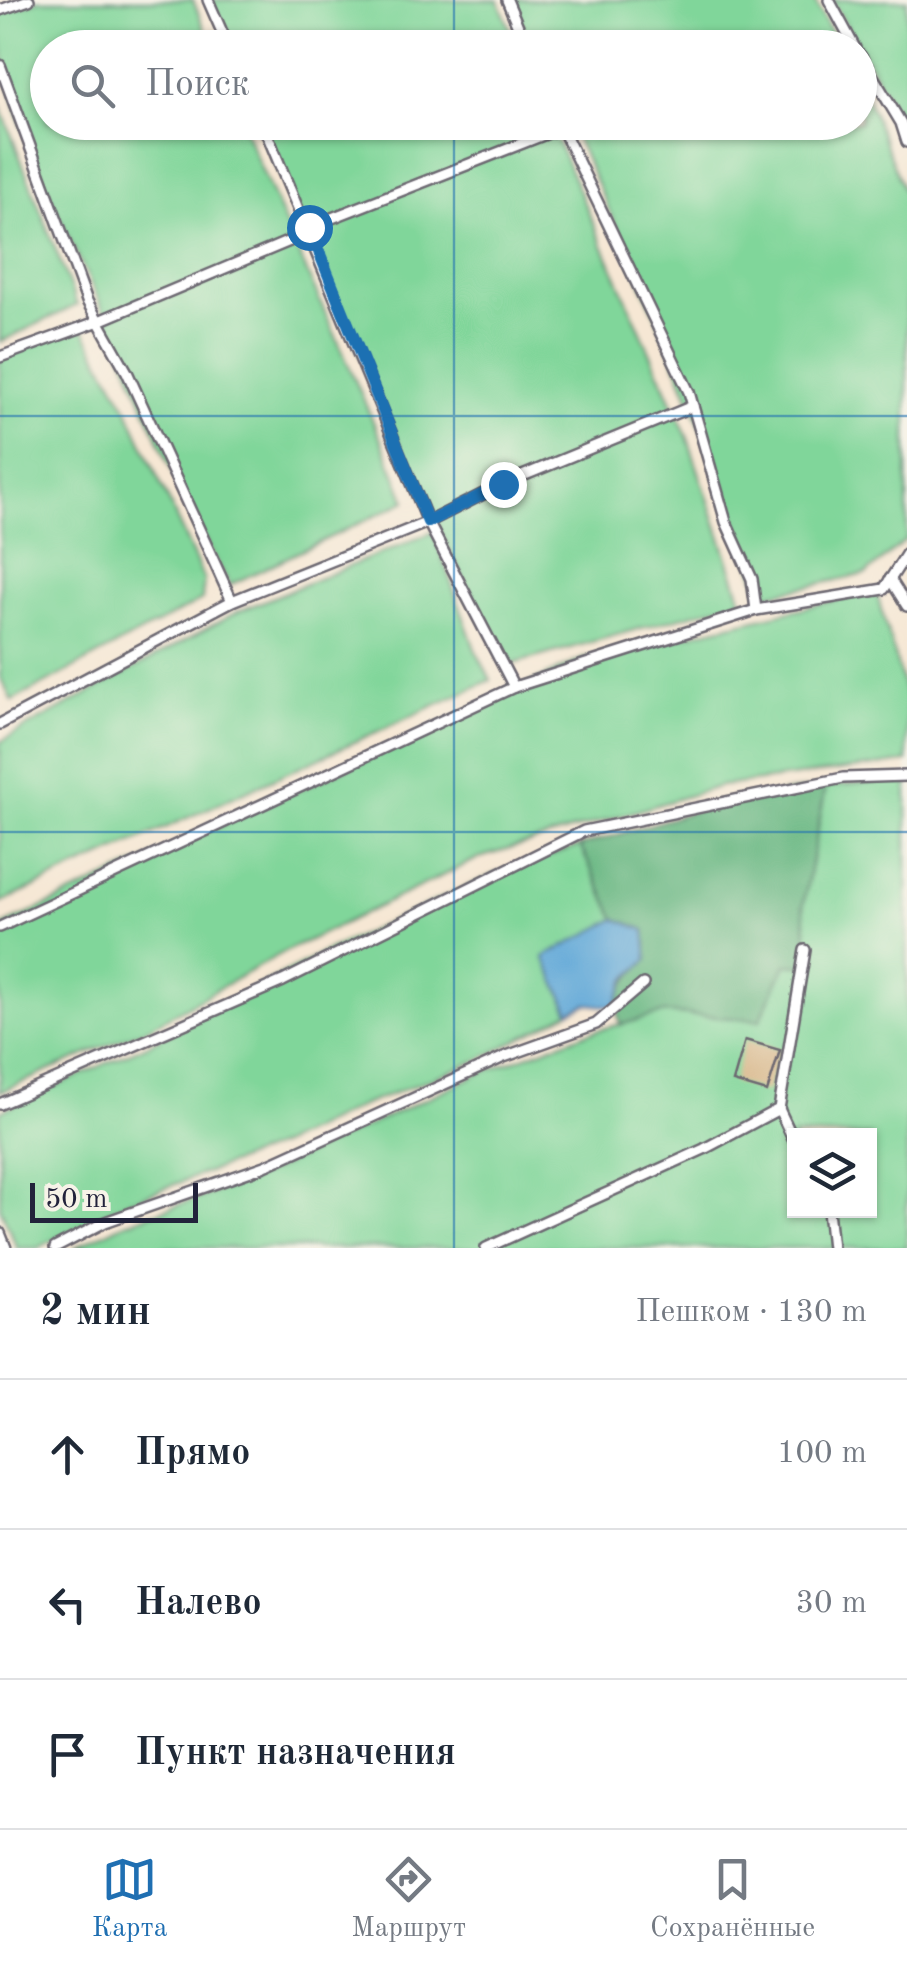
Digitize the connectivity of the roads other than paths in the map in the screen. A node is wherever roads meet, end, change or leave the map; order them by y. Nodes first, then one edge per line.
1 (29, 0) edge
2 (208, 0) edge
3 (507, 0) edge
4 (829, 0) edge
5 (0, 10) edge
6 (221, 30) edge
7 (520, 30) edge
8 (845, 30) edge
9 (0, 66) edge
10 (877, 83) edge
11 (270, 140) edge
12 (524, 140) edge
13 (567, 140) edge
14 (907, 142) edge
15 (310, 229) junction
16 (99, 321) junction
17 (0, 357) edge
18 (693, 406) junction
19 (428, 522) junction
20 (907, 553) edge
21 (890, 579) junction
22 (232, 601) junction
23 (907, 606) edge
24 (756, 610) junction
25 (514, 686) junction
26 (1, 722) edge
27 (907, 776) edge
28 (0, 926) edge
29 (806, 950) dead end
30 (643, 984) dead end
31 (0, 1104) edge
32 (779, 1109) junction
33 (788, 1128) edge
34 (829, 1218) edge
35 (0, 1233) edge
36 (6, 1248) edge
37 (55, 1248) edge
38 (486, 1248) edge
39 (832, 1248) edge

1 - 5 lane
2 - 6 lane
3 - 7 lane
4 - 8 lane
9 - 16 lane
10 - 14 lane
11 - 15 lane
12 - 15 lane
13 - 18 lane
15 - 16 lane
15 - 19 lane
16 - 17 lane
16 - 22 lane
18 - 19 lane
18 - 24 lane
19 - 22 lane
19 - 25 lane
20 - 21 lane
21 - 23 lane
21 - 24 lane
22 - 26 lane
24 - 25 lane
25 - 28 lane
27 - 31 lane
29 - 32 lane
30 - 37 lane
32 - 33 lane
32 - 38 lane
34 - 39 lane
35 - 36 lane

